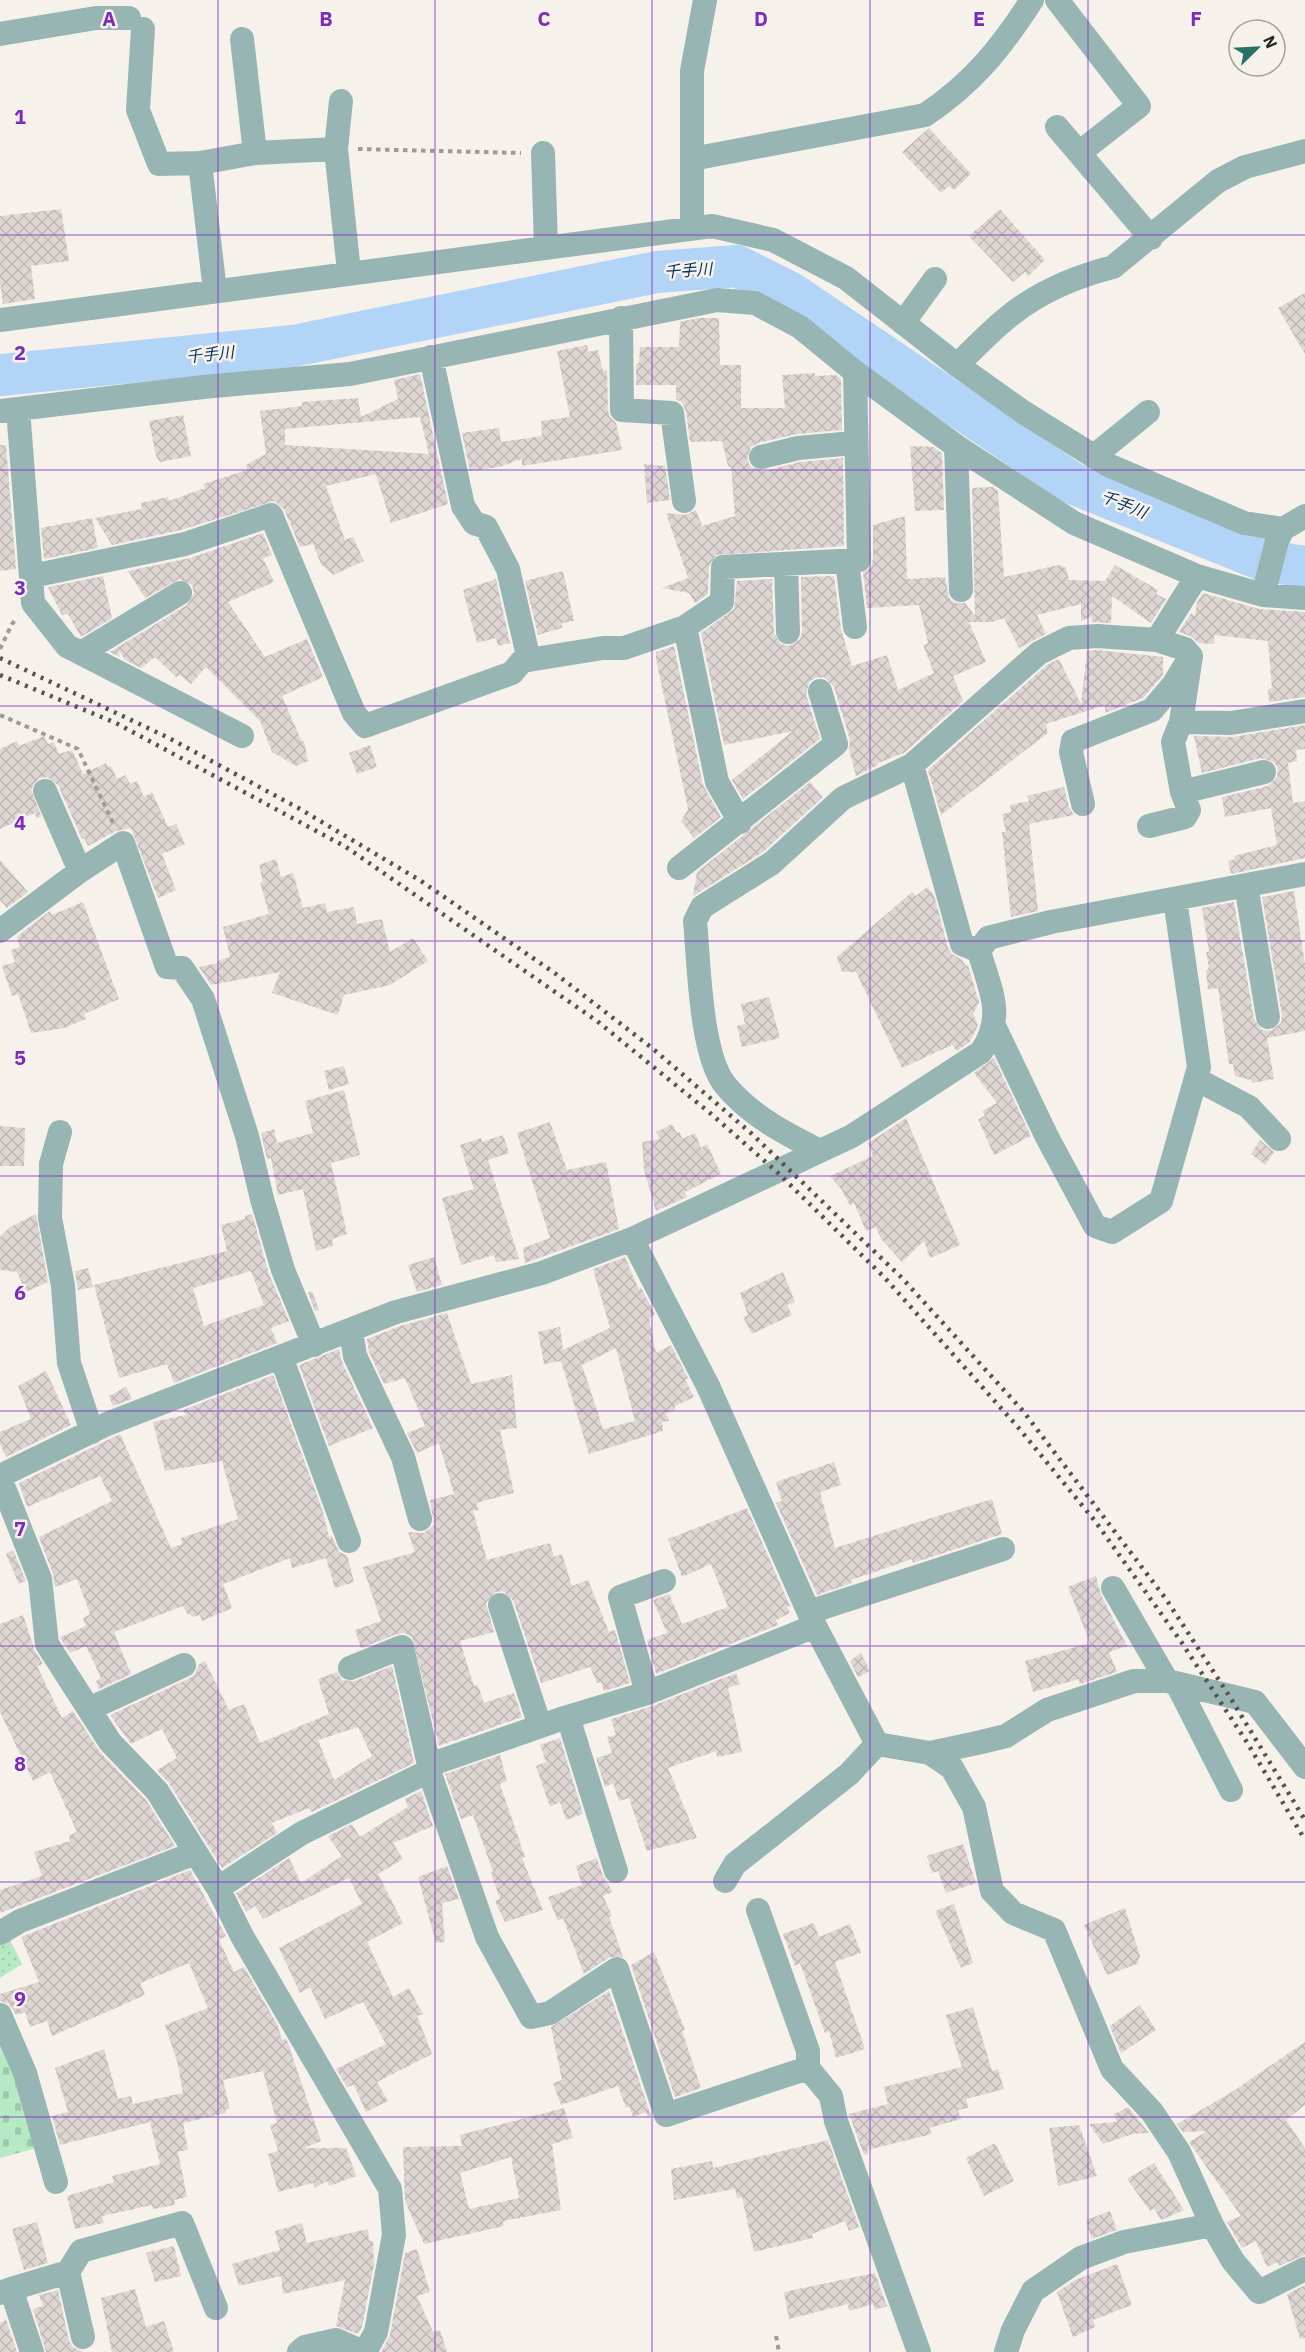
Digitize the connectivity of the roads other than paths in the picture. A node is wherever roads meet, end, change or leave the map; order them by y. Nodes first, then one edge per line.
1 (705, 0) edge
2 (1032, 0) edge
3 (1057, 0) edge
4 (0, 34) edge
5 (242, 39) dead end
6 (341, 100) dead end
7 (1057, 127) dead end
8 (336, 149) junction
9 (1305, 151) edge
10 (255, 153) junction
11 (543, 153) road end
12 (1079, 153) junction
13 (692, 159) junction
14 (200, 163) junction
15 (692, 227) junction
16 (1150, 238) junction
17 (546, 246) junction
18 (349, 272) junction
19 (935, 279) dead end
20 (215, 291) junction
21 (1, 318) edge
22 (621, 318) junction
23 (903, 323) junction
24 (432, 357) junction
25 (957, 365) junction
26 (855, 372) junction
27 (9, 410) edge
28 (1148, 412) dead end
29 (854, 443) junction
30 (956, 446) junction
31 (1094, 456) junction
32 (761, 457) dead end
33 (684, 501) dead end
34 (1305, 516) edge
35 (1280, 535) junction
36 (848, 561) junction
37 (786, 564) junction
38 (32, 576) junction
39 (1197, 576) junction
40 (961, 590) dead end
41 (1264, 590) junction
42 (180, 593) dead end
43 (1305, 598) edge
44 (685, 627) junction
45 (855, 627) dead end
46 (788, 632) dead end
47 (1158, 640) junction
48 (81, 653) junction
49 (1191, 656) junction
50 (529, 660) junction
51 (820, 691) dead end
52 (1305, 711) edge
53 (1181, 722) junction
54 (242, 736) dead end
55 (912, 765) junction
56 (1264, 772) dead end
57 (45, 791) dead end
58 (1182, 792) junction
59 (1083, 804) dead end
60 (740, 822) junction
61 (1149, 826) dead end
62 (679, 868) dead end
63 (80, 871) junction
64 (1305, 874) edge
65 (1246, 885) junction
66 (1175, 899) junction
67 (0, 931) edge
68 (979, 951) junction
69 (1268, 1017) dead end
70 (994, 1026) junction
71 (1196, 1079) junction
72 (60, 1132) dead end
73 (1279, 1139) dead end
74 (820, 1151) junction
75 (632, 1239) junction
76 (351, 1331) junction
77 (314, 1345) junction
78 (281, 1357) junction
79 (92, 1432) junction
80 (0, 1477) edge
81 (420, 1519) dead end
82 (349, 1541) dead end
83 (1003, 1549) dead end
84 (664, 1581) dead end
85 (1113, 1588) dead end
86 (500, 1605) dead end
87 (812, 1619) junction
88 (184, 1665) dead end
89 (350, 1668) dead end
90 (1172, 1683) junction
91 (647, 1693) junction
92 (89, 1709) junction
93 (568, 1717) junction
94 (540, 1726) junction
95 (877, 1744) junction
96 (930, 1753) junction
97 (1305, 1767) edge
98 (429, 1768) junction
99 (1231, 1790) dead end
100 (195, 1853) junction
101 (616, 1871) dead end
102 (725, 1881) dead end
103 (218, 1888) junction
104 (758, 1910) dead end
105 (0, 1933) edge
106 (0, 2015) edge
107 (808, 2068) junction
108 (56, 2182) dead end
109 (1212, 2225) junction
110 (1305, 2269) edge
111 (68, 2272) junction
112 (6, 2291) edge
113 (216, 2307) dead end
114 (83, 2337) dead end
115 (32, 2352) edge
116 (299, 2352) edge
117 (364, 2352) edge
118 (919, 2352) edge
119 (1006, 2352) edge

1 - 13 street
2 - 13 street
3 - 12 street
4 - 14 street
5 - 10 street
6 - 8 street
7 - 12 street
8 - 10 street
8 - 18 street
9 - 16 street
10 - 14 street
11 - 17 street
12 - 16 street
13 - 15 street
14 - 20 street
15 - 17 street
15 - 23 street
16 - 25 street
17 - 18 street
18 - 20 street
19 - 23 street
20 - 21 street
22 - 24 street
22 - 26 street
22 - 33 street
23 - 25 street
24 - 27 street
24 - 50 street
25 - 31 street
26 - 29 street
26 - 30 street
27 - 38 street
28 - 31 street
29 - 32 street
29 - 36 street
30 - 39 street
30 - 40 street
31 - 35 street
34 - 35 street
35 - 41 street
36 - 37 street
36 - 45 street
37 - 44 street
37 - 46 street
38 - 48 street
38 - 50 street
39 - 41 street
39 - 47 street
41 - 43 street
42 - 48 street
44 - 50 street
44 - 60 street
47 - 49 street
47 - 55 street
48 - 54 street
49 - 53 street
49 - 59 street
51 - 60 street
52 - 53 street
53 - 58 street
55 - 68 street
55 - 74 street
56 - 58 street
57 - 63 street
58 - 61 street
60 - 62 street
63 - 67 street
63 - 77 street
64 - 65 street
65 - 66 street
65 - 69 street
66 - 68 street
66 - 71 street
68 - 70 street
70 - 71 street
70 - 74 street
71 - 73 street
72 - 79 street
74 - 75 street
75 - 76 street
75 - 87 street
76 - 77 street
76 - 81 street
77 - 78 street
78 - 79 street
78 - 82 street
79 - 80 street
80 - 92 street
83 - 87 street
84 - 91 street
85 - 90 street
86 - 94 street
87 - 91 street
87 - 95 street
88 - 92 street
89 - 98 street
90 - 96 street
90 - 97 street
90 - 99 street
91 - 93 street
92 - 100 street
93 - 94 street
93 - 101 street
94 - 98 street
95 - 96 street
95 - 102 street
96 - 109 street
98 - 103 street
98 - 107 street
100 - 103 street
100 - 105 street
103 - 117 street
104 - 107 street
106 - 108 street
107 - 118 street
109 - 110 street
109 - 119 street
111 - 112 street
111 - 113 street
111 - 114 street
112 - 115 street
116 - 117 street

